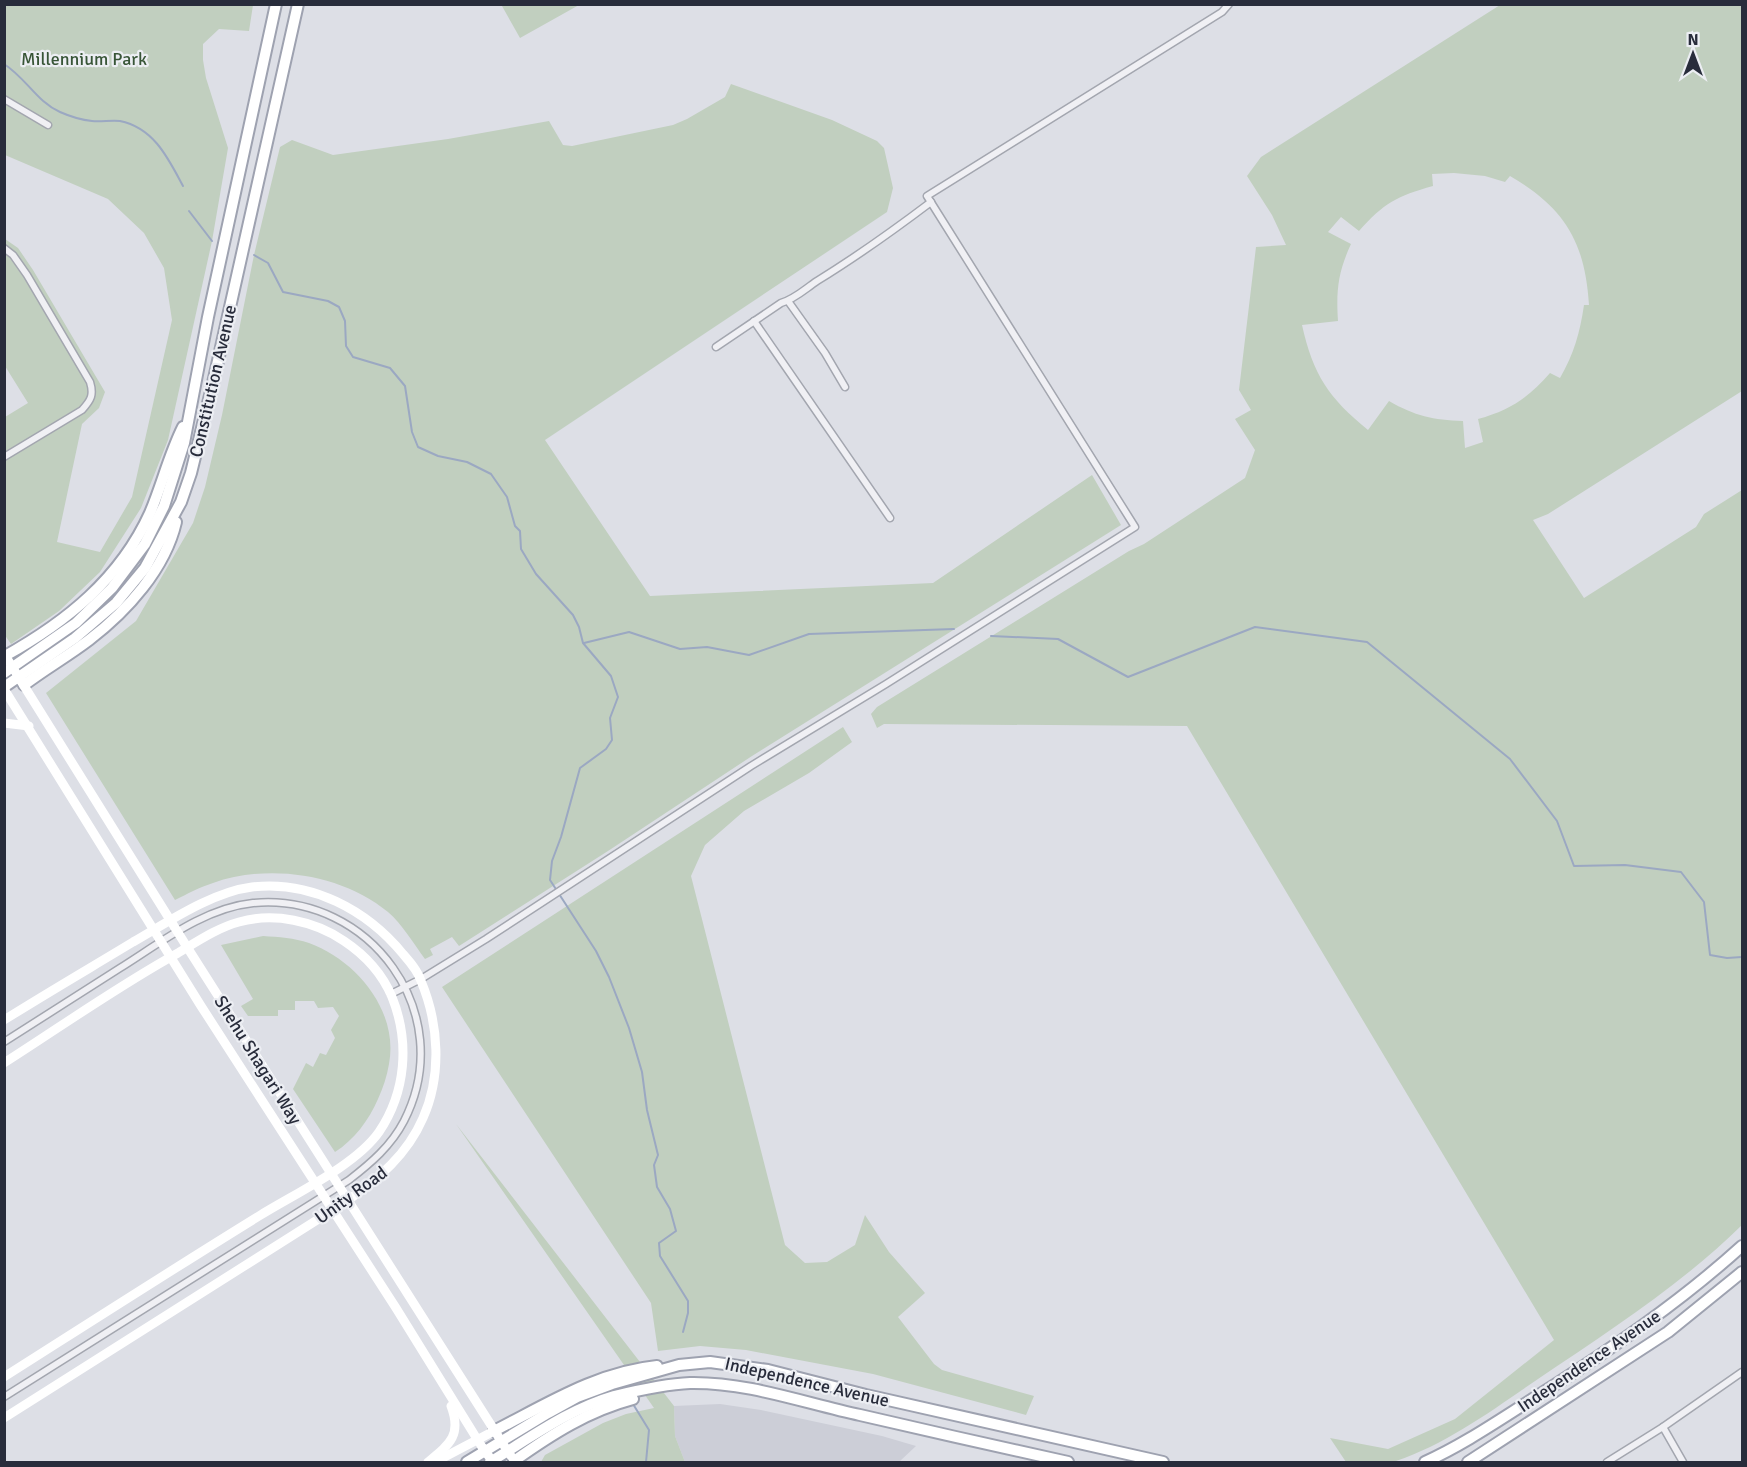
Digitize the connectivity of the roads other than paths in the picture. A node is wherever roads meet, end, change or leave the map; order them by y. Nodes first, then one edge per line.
1 (276, 4) edge
2 (298, 4) edge
3 (1229, 4) edge
4 (4, 99) edge
5 (48, 125) dead end
6 (931, 202) junction
7 (4, 248) edge
8 (788, 301) junction
9 (754, 321) junction
10 (716, 347) dead end
11 (845, 387) dead end
12 (191, 410) junction
13 (4, 457) edge
14 (182, 502) junction
15 (890, 518) dead end
16 (5, 657) edge
17 (4, 673) edge
18 (23, 683) junction
19 (5, 692) edge
20 (4, 723) edge
21 (29, 726) junction
22 (172, 921) junction
23 (154, 930) junction
24 (178, 932) junction
25 (161, 942) junction
26 (187, 947) junction
27 (171, 957) junction
28 (421, 979) junction
29 (406, 986) junction
30 (391, 994) junction
31 (4, 1020) edge
32 (4, 1042) edge
33 (4, 1063) edge
34 (330, 1174) junction
35 (315, 1183) junction
36 (338, 1187) junction
37 (323, 1196) junction
38 (347, 1201) junction
39 (332, 1211) junction
40 (1743, 1246) edge
41 (1743, 1272) edge
42 (679, 1365) junction
43 (1743, 1372) edge
44 (4, 1377) edge
45 (690, 1383) junction
46 (447, 1392) junction
47 (4, 1397) edge
48 (4, 1418) edge
49 (1663, 1427) junction
50 (497, 1434) junction
51 (480, 1444) junction
52 (513, 1460) edge
53 (429, 1462) edge
54 (434, 1462) edge
55 (467, 1462) edge
56 (491, 1462) edge
57 (1068, 1462) edge
58 (1163, 1462) edge
59 (1425, 1462) edge
60 (1468, 1462) edge
61 (1607, 1462) edge
62 (1683, 1462) edge

1 - 12 main road, Constitution Avenue
2 - 14 main road, Constitution Avenue
3 - 6 street
4 - 5 street
6 - 8 street
6 - 28 street
7 - 13 street
8 - 9 street
8 - 11 street
9 - 10 street
9 - 15 street
12 - 16 main road
12 - 17 main road, Constitution Avenue
14 - 18 main road
14 - 19 main road, Constitution Avenue
16 - 18 street, Shehu Shagari Way, bridge
18 - 19 street
18 - 22 street, Shehu Shagari Way
19 - 21 street, Shehu Shagari Way
20 - 21 street
21 - 23 street, Shehu Shagari Way
22 - 23 street, Unity Road
22 - 24 street, Shehu Shagari Way
22 - 28 street, Unity Road
23 - 25 street, Shehu Shagari Way
23 - 31 street, Unity Road
24 - 25 street, Unity Road
24 - 26 street, Shehu Shagari Way
24 - 29 street, Unity Road
25 - 27 street, Shehu Shagari Way
25 - 32 street, Unity Road
26 - 27 street, Unity Road
26 - 30 street, Unity Road
26 - 34 street, Shehu Shagari Way
27 - 33 street, Unity Road
27 - 35 street, Shehu Shagari Way
28 - 29 street
28 - 38 street, Unity Road
29 - 30 street
29 - 36 street, Unity Road
30 - 34 street, Unity Road
34 - 35 street, Unity Road
34 - 36 street, Shehu Shagari Way
35 - 37 street, Shehu Shagari Way
35 - 44 street, Unity Road
36 - 37 street, Unity Road
36 - 38 street, Shehu Shagari Way
37 - 39 street, Shehu Shagari Way
37 - 47 street, Unity Road
38 - 39 street, Unity Road
38 - 50 street, Shehu Shagari Way
39 - 46 street, Shehu Shagari Way
39 - 48 street, Unity Road
40 - 59 main road, Independence Avenue
41 - 60 main road, Independence Avenue
42 - 50 main road
42 - 55 main road, Independence Avenue
42 - 58 main road, Independence Avenue
43 - 49 street
45 - 52 main road
45 - 56 main road, Independence Avenue
45 - 57 main road, Independence Avenue
46 - 51 street, Shehu Shagari Way
46 - 53 street
49 - 61 street
49 - 62 street
50 - 51 street
50 - 52 street, Shehu Shagari Way, bridge
51 - 54 street
51 - 56 street, Shehu Shagari Way, bridge

